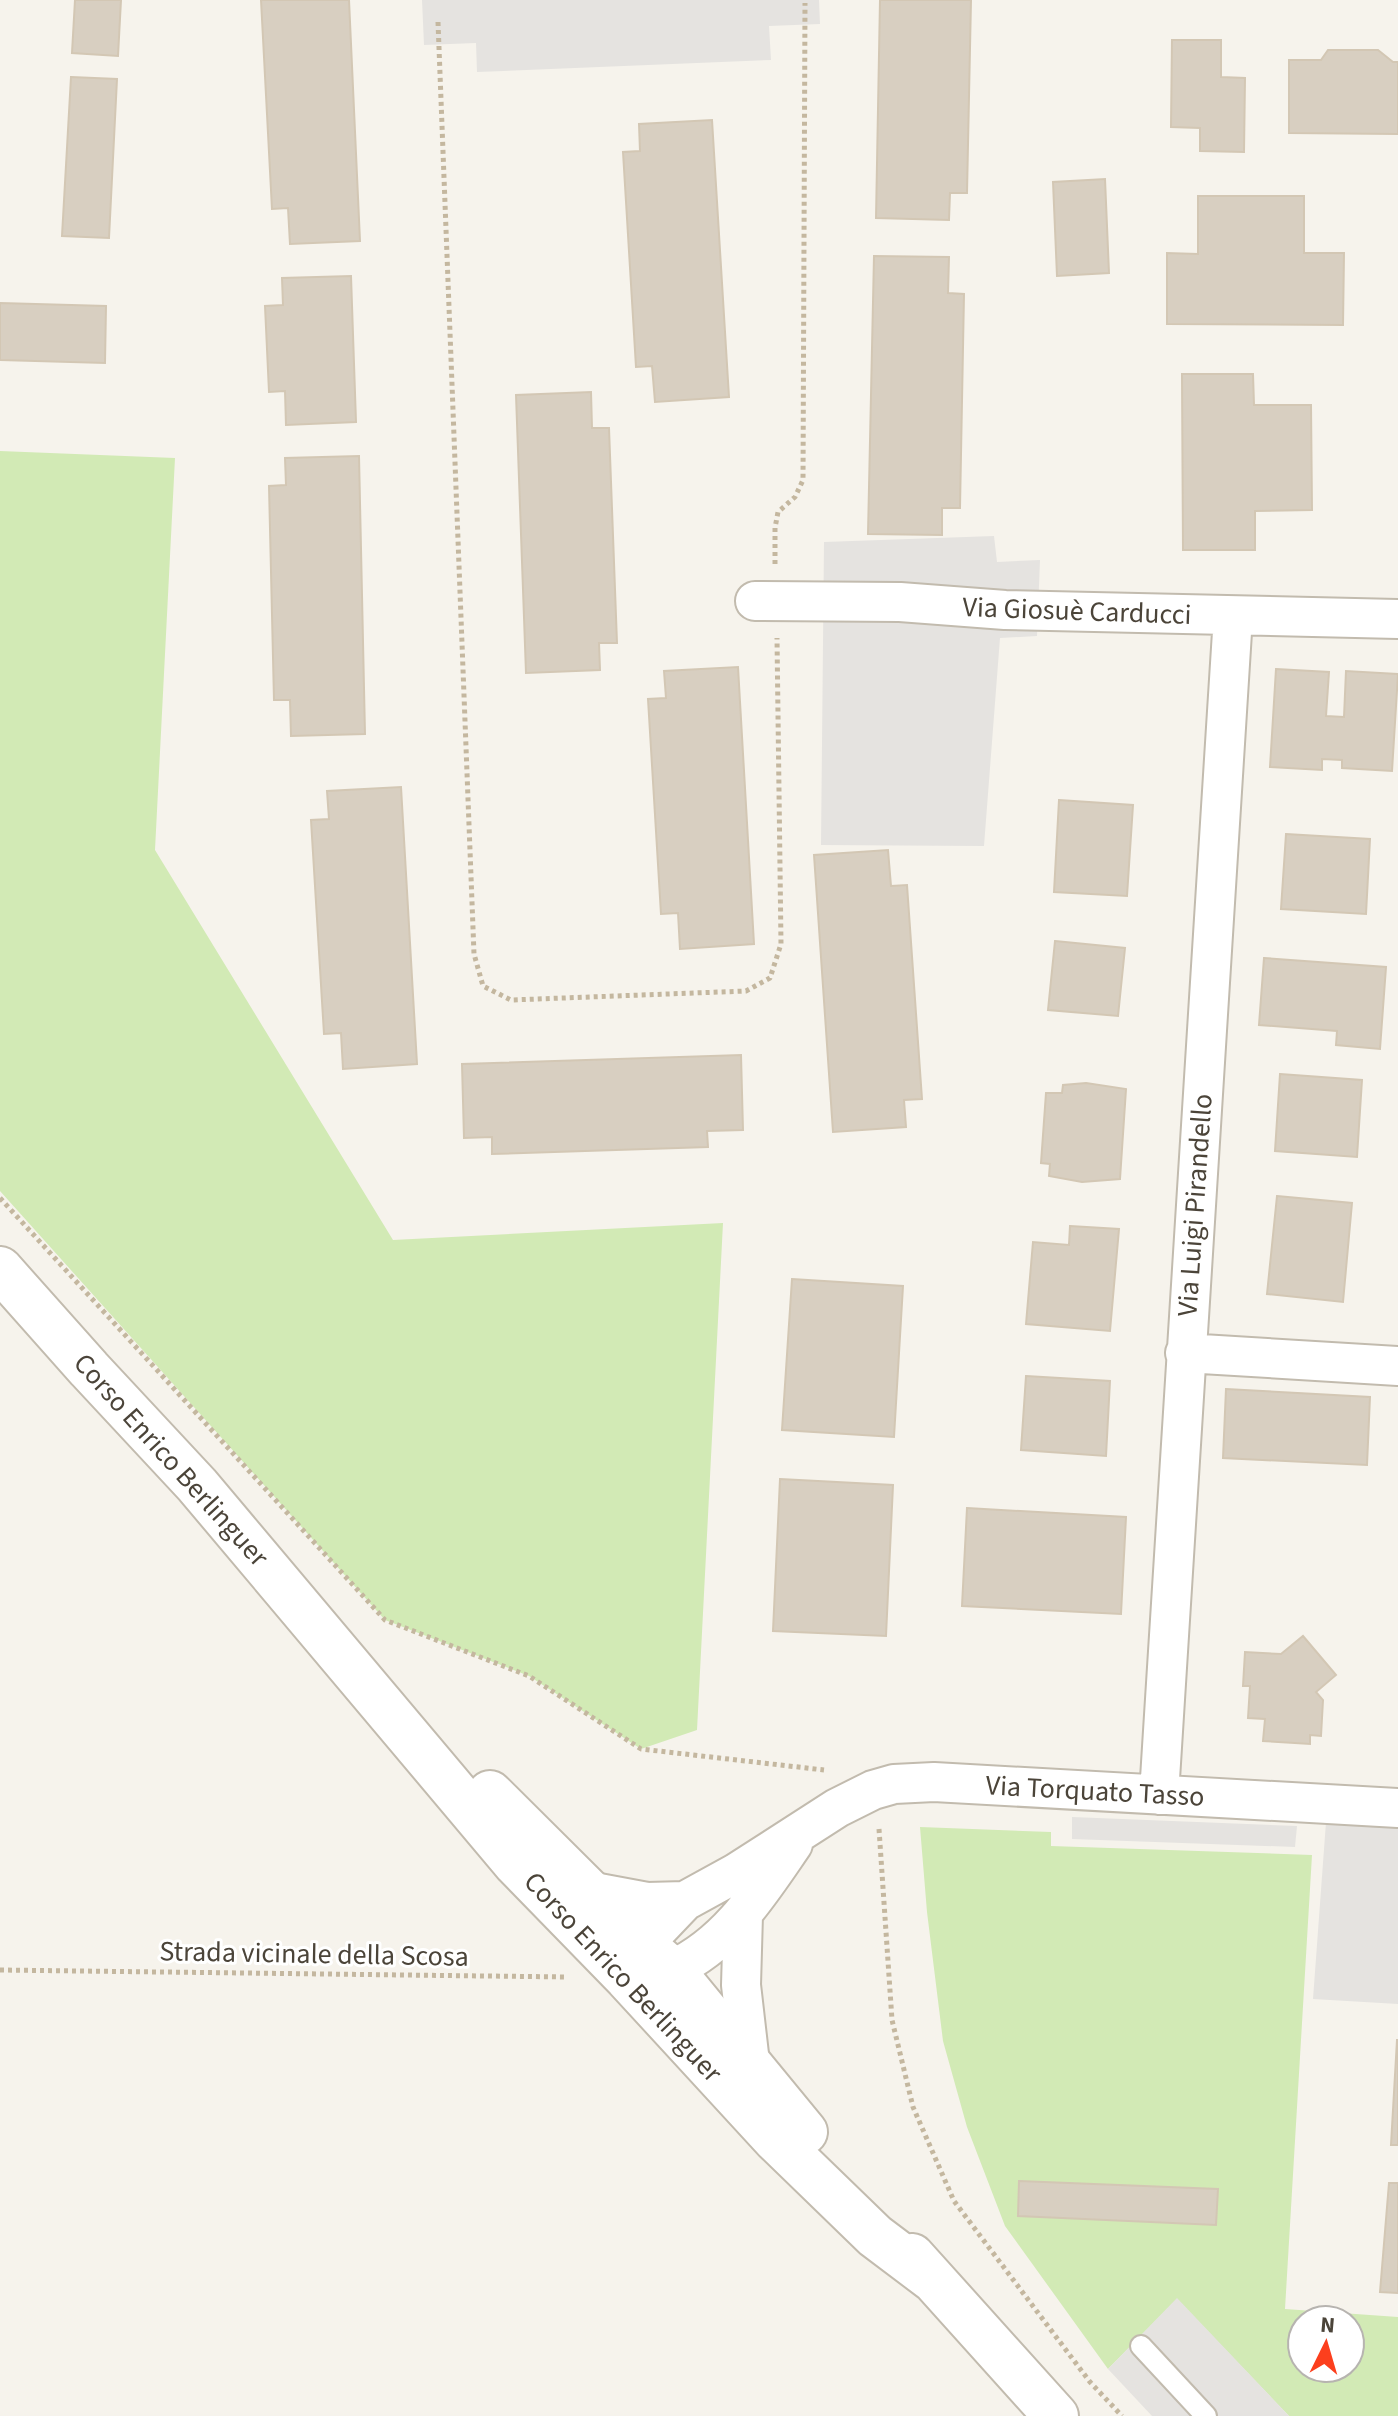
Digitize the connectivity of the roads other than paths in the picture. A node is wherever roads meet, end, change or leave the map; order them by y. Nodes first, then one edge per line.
1 (766, 601) road end
2 (1233, 616) junction
3 (1398, 619) edge
4 (0, 1269) edge
5 (1185, 1353) junction
6 (1398, 1366) edge
7 (339, 1653) junction
8 (1159, 1795) junction
9 (1398, 1808) edge
10 (804, 1829) junction
11 (588, 1891) junction
12 (685, 1901) junction
13 (743, 1915) junction
14 (647, 1964) junction
15 (750, 2063) junction
16 (932, 2279) junction
17 (1141, 2346) dead end
18 (1056, 2416) edge
19 (1206, 2416) edge

1 - 2 street, Via Giosuè Carducci
2 - 3 street, Via Giosuè Carducci
2 - 5 street, Via Luigi Pirandello
4 - 7 street, Corso Enrico Berlinguer
5 - 6 street
5 - 8 street, Via Luigi Pirandello
7 - 11 street, Corso Enrico Berlinguer
7 - 14 street, Corso Enrico Berlinguer
8 - 9 street, Via Torquato Tasso
8 - 10 street, Via Torquato Tasso
10 - 12 street, Via Torquato Tasso
10 - 13 street, Via Torquato Tasso
11 - 12 street, Via Torquato Tasso
11 - 14 street, Corso Enrico Berlinguer
12 - 14 street, Via Torquato Tasso
13 - 14 street, Via Torquato Tasso
13 - 15 street
14 - 15 street, Corso Enrico Berlinguer
14 - 16 street, Corso Enrico Berlinguer
15 - 16 street, Corso Enrico Berlinguer
16 - 18 street, Corso Enrico Berlinguer
17 - 19 lane

